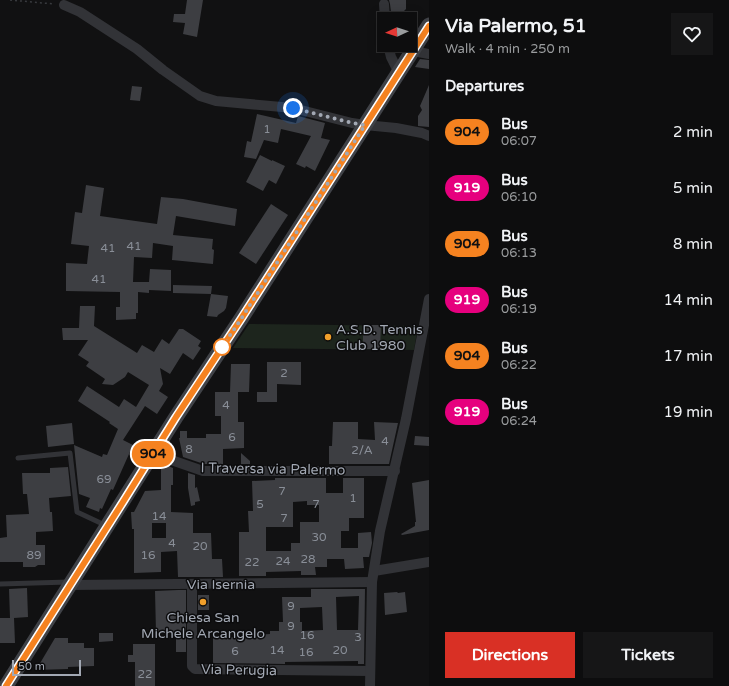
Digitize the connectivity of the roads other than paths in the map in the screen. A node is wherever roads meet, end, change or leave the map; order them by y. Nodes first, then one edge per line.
1 (384, 4) dead end
2 (64, 6) road end
3 (385, 12) edge
4 (429, 26) edge
5 (417, 45) edge
6 (390, 52) edge
7 (412, 52) edge
8 (417, 52) edge
9 (429, 54) edge
10 (399, 73) junction
11 (365, 125) junction
12 (429, 136) edge
13 (429, 299) edge
14 (425, 344) edge
15 (154, 454) junction
16 (18, 458) dead end
17 (395, 471) junction
18 (108, 526) junction
19 (429, 562) edge
20 (374, 571) junction
21 (372, 582) junction
22 (71, 583) junction
23 (0, 584) edge
24 (192, 584) junction
25 (370, 671) junction
26 (6, 686) edge
27 (370, 686) edge

1 - 3 street
2 - 11 street
4 - 5 main road
6 - 10 street
7 - 10 main road
8 - 9 street
10 - 11 main road
11 - 12 street
11 - 15 main road
13 - 14 street
14 - 17 street
15 - 17 street, I Traversa via Palermo
15 - 18 main road
16 - 18 lane
17 - 20 street
18 - 22 main road
19 - 20 street
20 - 21 street
21 - 24 street, Via Isernia
21 - 25 street
22 - 23 lane
22 - 24 street, Via Isernia
22 - 26 main road
24 - 25 street, Via Perugia
25 - 27 street

